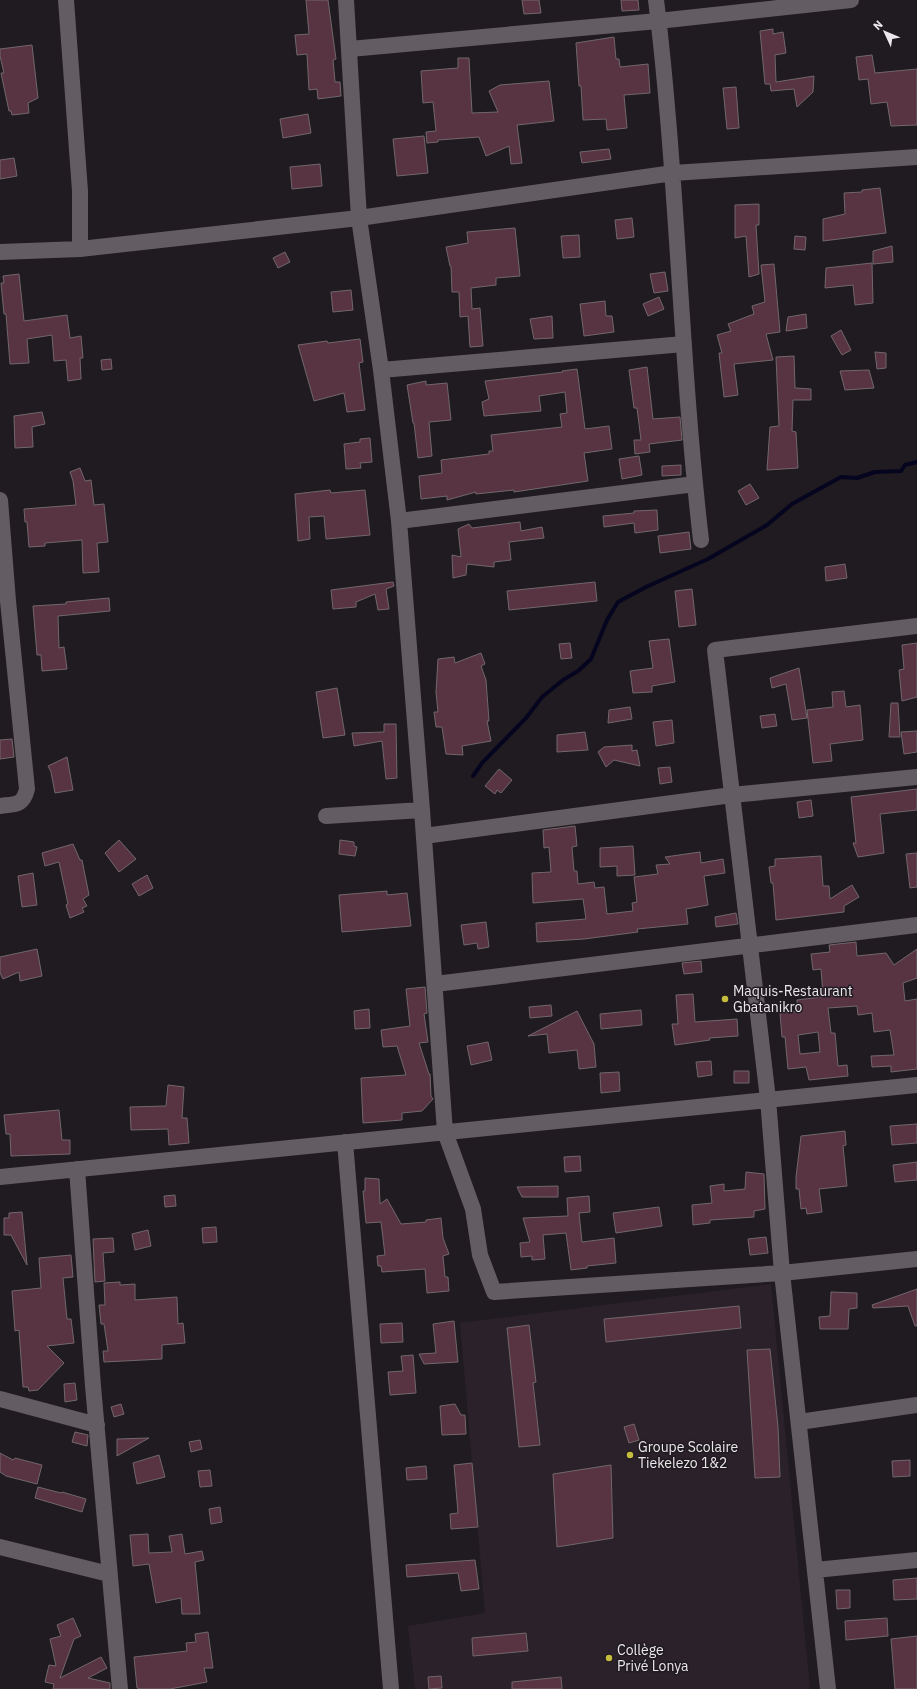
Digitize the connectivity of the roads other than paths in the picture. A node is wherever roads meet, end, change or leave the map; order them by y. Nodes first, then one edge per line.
1 (66, 0) edge
2 (346, 0) edge
3 (656, 0) edge
4 (851, 0) edge
5 (658, 21) junction
6 (350, 49) junction
7 (917, 157) edge
8 (673, 173) junction
9 (359, 218) junction
10 (80, 249) junction
11 (0, 252) edge
12 (684, 344) junction
13 (381, 370) junction
14 (695, 484) junction
15 (0, 500) edge
16 (399, 521) junction
17 (701, 540) dead end
18 (917, 626) edge
19 (7, 664) edge
20 (917, 777) edge
21 (732, 795) junction
22 (0, 806) edge
23 (422, 810) junction
24 (326, 816) dead end
25 (424, 836) junction
26 (917, 925) edge
27 (749, 944) junction
28 (435, 984) junction
29 (917, 1085) edge
30 (768, 1099) junction
31 (445, 1132) junction
32 (345, 1142) junction
33 (77, 1169) junction
34 (0, 1177) edge
35 (917, 1259) edge
36 (782, 1273) junction
37 (0, 1399) edge
38 (917, 1405) edge
39 (799, 1422) junction
40 (97, 1425) junction
41 (0, 1547) edge
42 (917, 1560) edge
43 (815, 1570) junction
44 (109, 1574) junction
45 (120, 1689) edge
46 (391, 1689) edge
47 (828, 1689) edge

1 - 10 street
2 - 6 street
3 - 5 street
4 - 5 street
5 - 6 street
5 - 8 street
6 - 9 street
7 - 8 street
8 - 9 street
8 - 12 street
9 - 10 street
9 - 13 street
10 - 11 street
12 - 13 street
12 - 14 street
13 - 16 street
14 - 16 street
14 - 17 street
15 - 19 street
16 - 23 street
18 - 21 street
19 - 22 street
20 - 21 street
21 - 25 street
21 - 27 street
23 - 24 street
23 - 25 street
25 - 28 street
26 - 27 street
27 - 28 street
27 - 30 street
28 - 31 street
29 - 30 street
30 - 31 street
30 - 36 street
31 - 32 street
31 - 36 street
32 - 33 street
32 - 46 street
33 - 34 street
33 - 40 street
35 - 36 street
36 - 39 street
37 - 40 street
38 - 39 street
39 - 43 street
40 - 44 street
41 - 44 street
42 - 43 street
43 - 47 street
44 - 45 street

